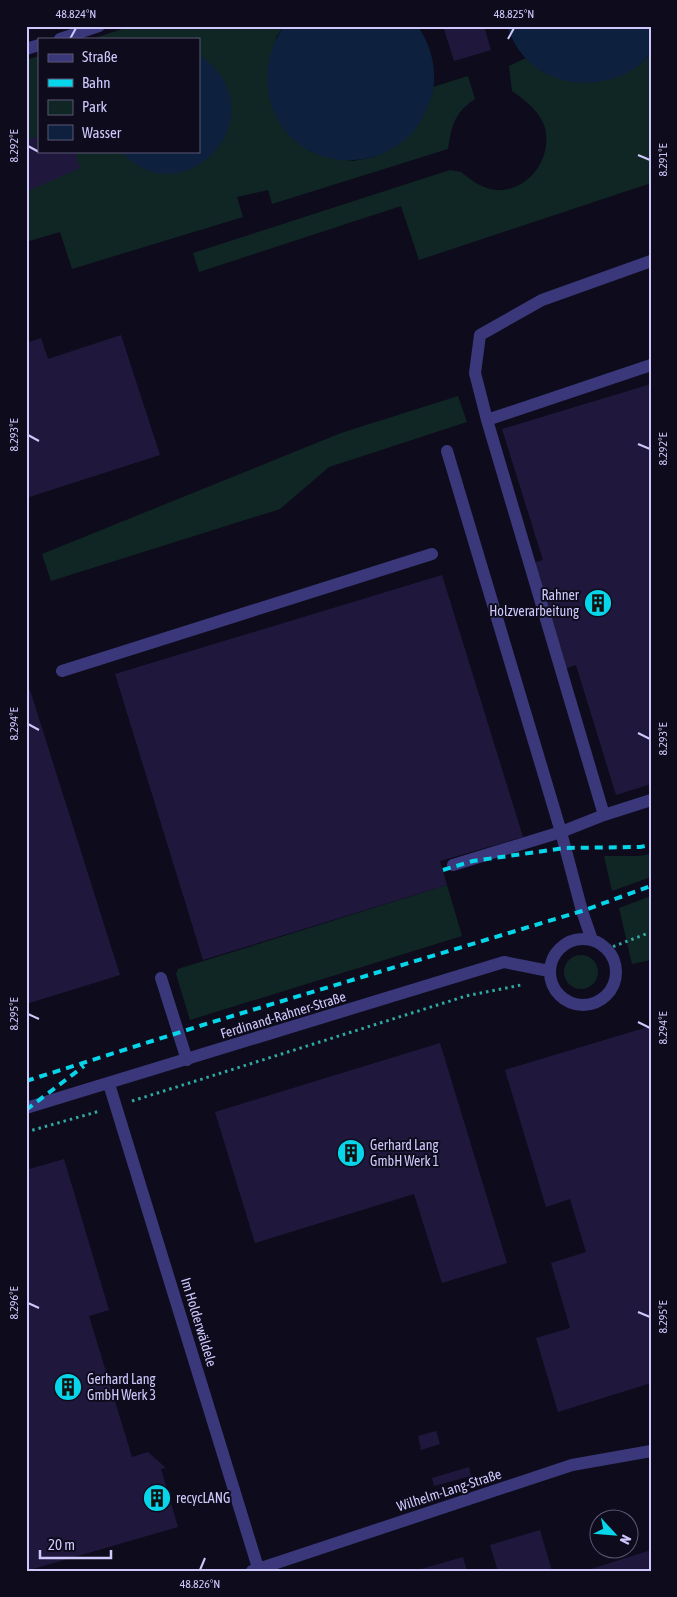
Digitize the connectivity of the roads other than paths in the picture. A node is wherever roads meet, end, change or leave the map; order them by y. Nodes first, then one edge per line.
1 (99, 26) edge
2 (63, 38) edge
3 (38, 46) edge
4 (26, 50) edge
5 (651, 261) edge
6 (651, 365) edge
7 (487, 420) junction
8 (447, 451) dead end
9 (432, 554) dead end
10 (62, 671) dead end
11 (651, 800) edge
12 (604, 815) junction
13 (561, 832) junction
14 (453, 865) dead end
15 (592, 940) junction
16 (550, 975) junction
17 (161, 978) dead end
18 (186, 1060) junction
19 (109, 1084) junction
20 (26, 1108) edge
21 (651, 1450) edge
22 (257, 1570) edge

1 - 2 street
3 - 4 street
5 - 7 street
6 - 7 street
7 - 12 street
8 - 13 street
9 - 10 street
11 - 12 street
12 - 13 street
13 - 14 street
13 - 15 street
15 - 16 street
15 - 16 street
16 - 18 street, Ferdinand-Rahner-Straße
17 - 18 street
18 - 19 street, Ferdinand-Rahner-Straße
19 - 20 street, Ferdinand-Rahner-Straße
19 - 22 street, Im Holderwäldele
21 - 22 street, Wilhelm-Lang-Straße

